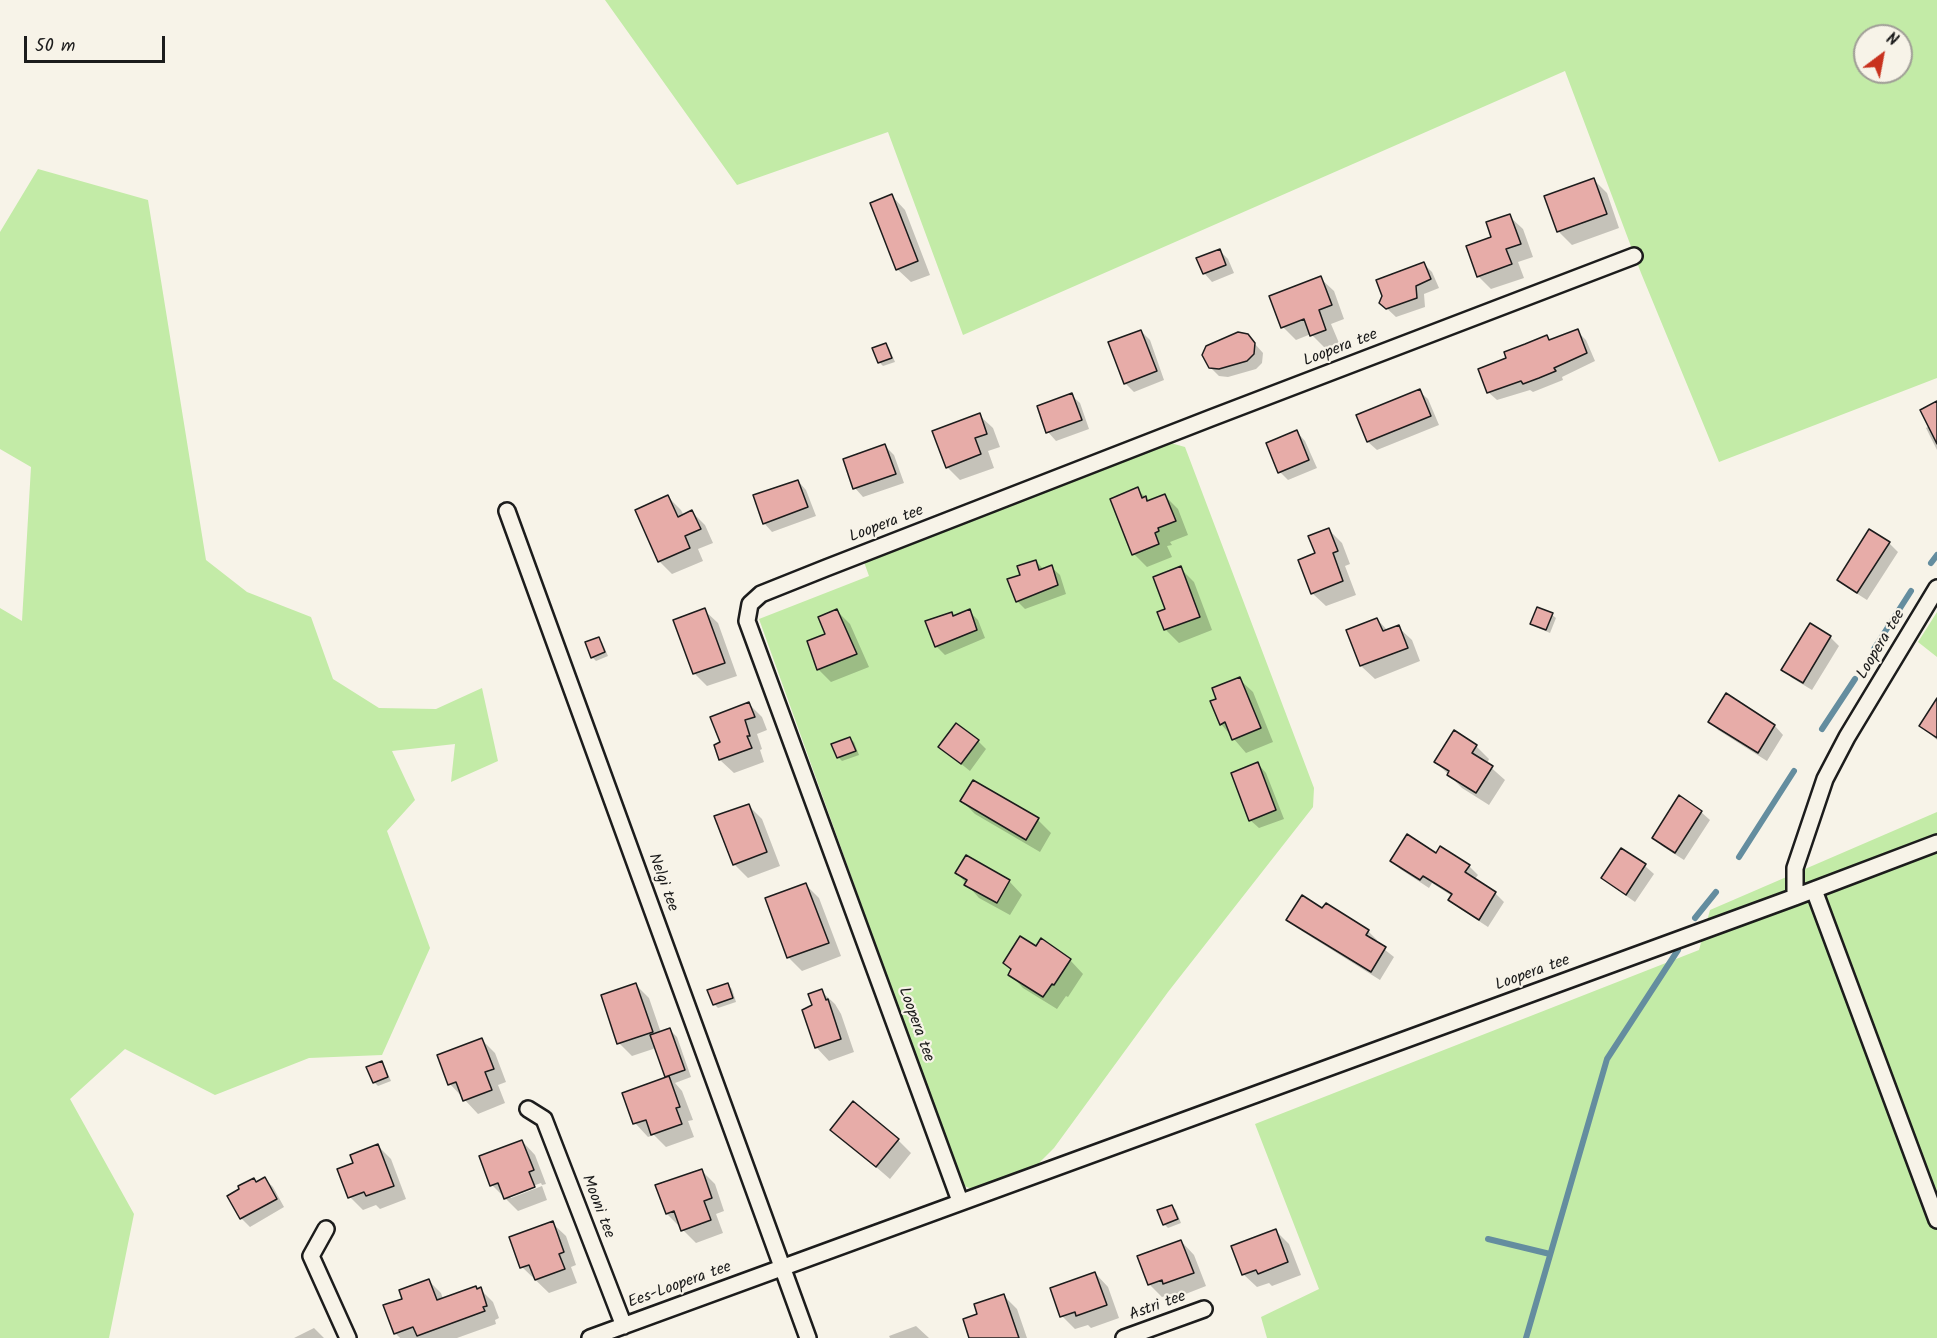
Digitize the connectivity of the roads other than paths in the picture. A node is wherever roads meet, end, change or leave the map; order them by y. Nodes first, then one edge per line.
1 (1634, 256) dead end
2 (507, 511) dead end
3 (1937, 588) edge
4 (1937, 843) edge
5 (1814, 890) junction
6 (1795, 897) junction
7 (528, 1109) dead end
8 (960, 1201) junction
9 (1937, 1220) edge
10 (326, 1229) dead end
11 (783, 1267) junction
12 (1204, 1309) dead end
13 (624, 1326) junction
14 (348, 1338) edge
15 (590, 1338) edge
16 (808, 1338) edge
17 (1124, 1338) edge

1 - 8 street, Loopera tee
2 - 11 street, Nelgi tee
3 - 6 street, Loopera tee
4 - 5 street
5 - 6 street
5 - 9 street
6 - 8 street, Loopera tee
7 - 13 street, Mooni tee
8 - 11 street, Loopera tee
10 - 14 street
11 - 13 street, Ees-Loopera tee
11 - 16 street
12 - 17 street, Astri tee
13 - 15 street, Ees-Loopera tee

